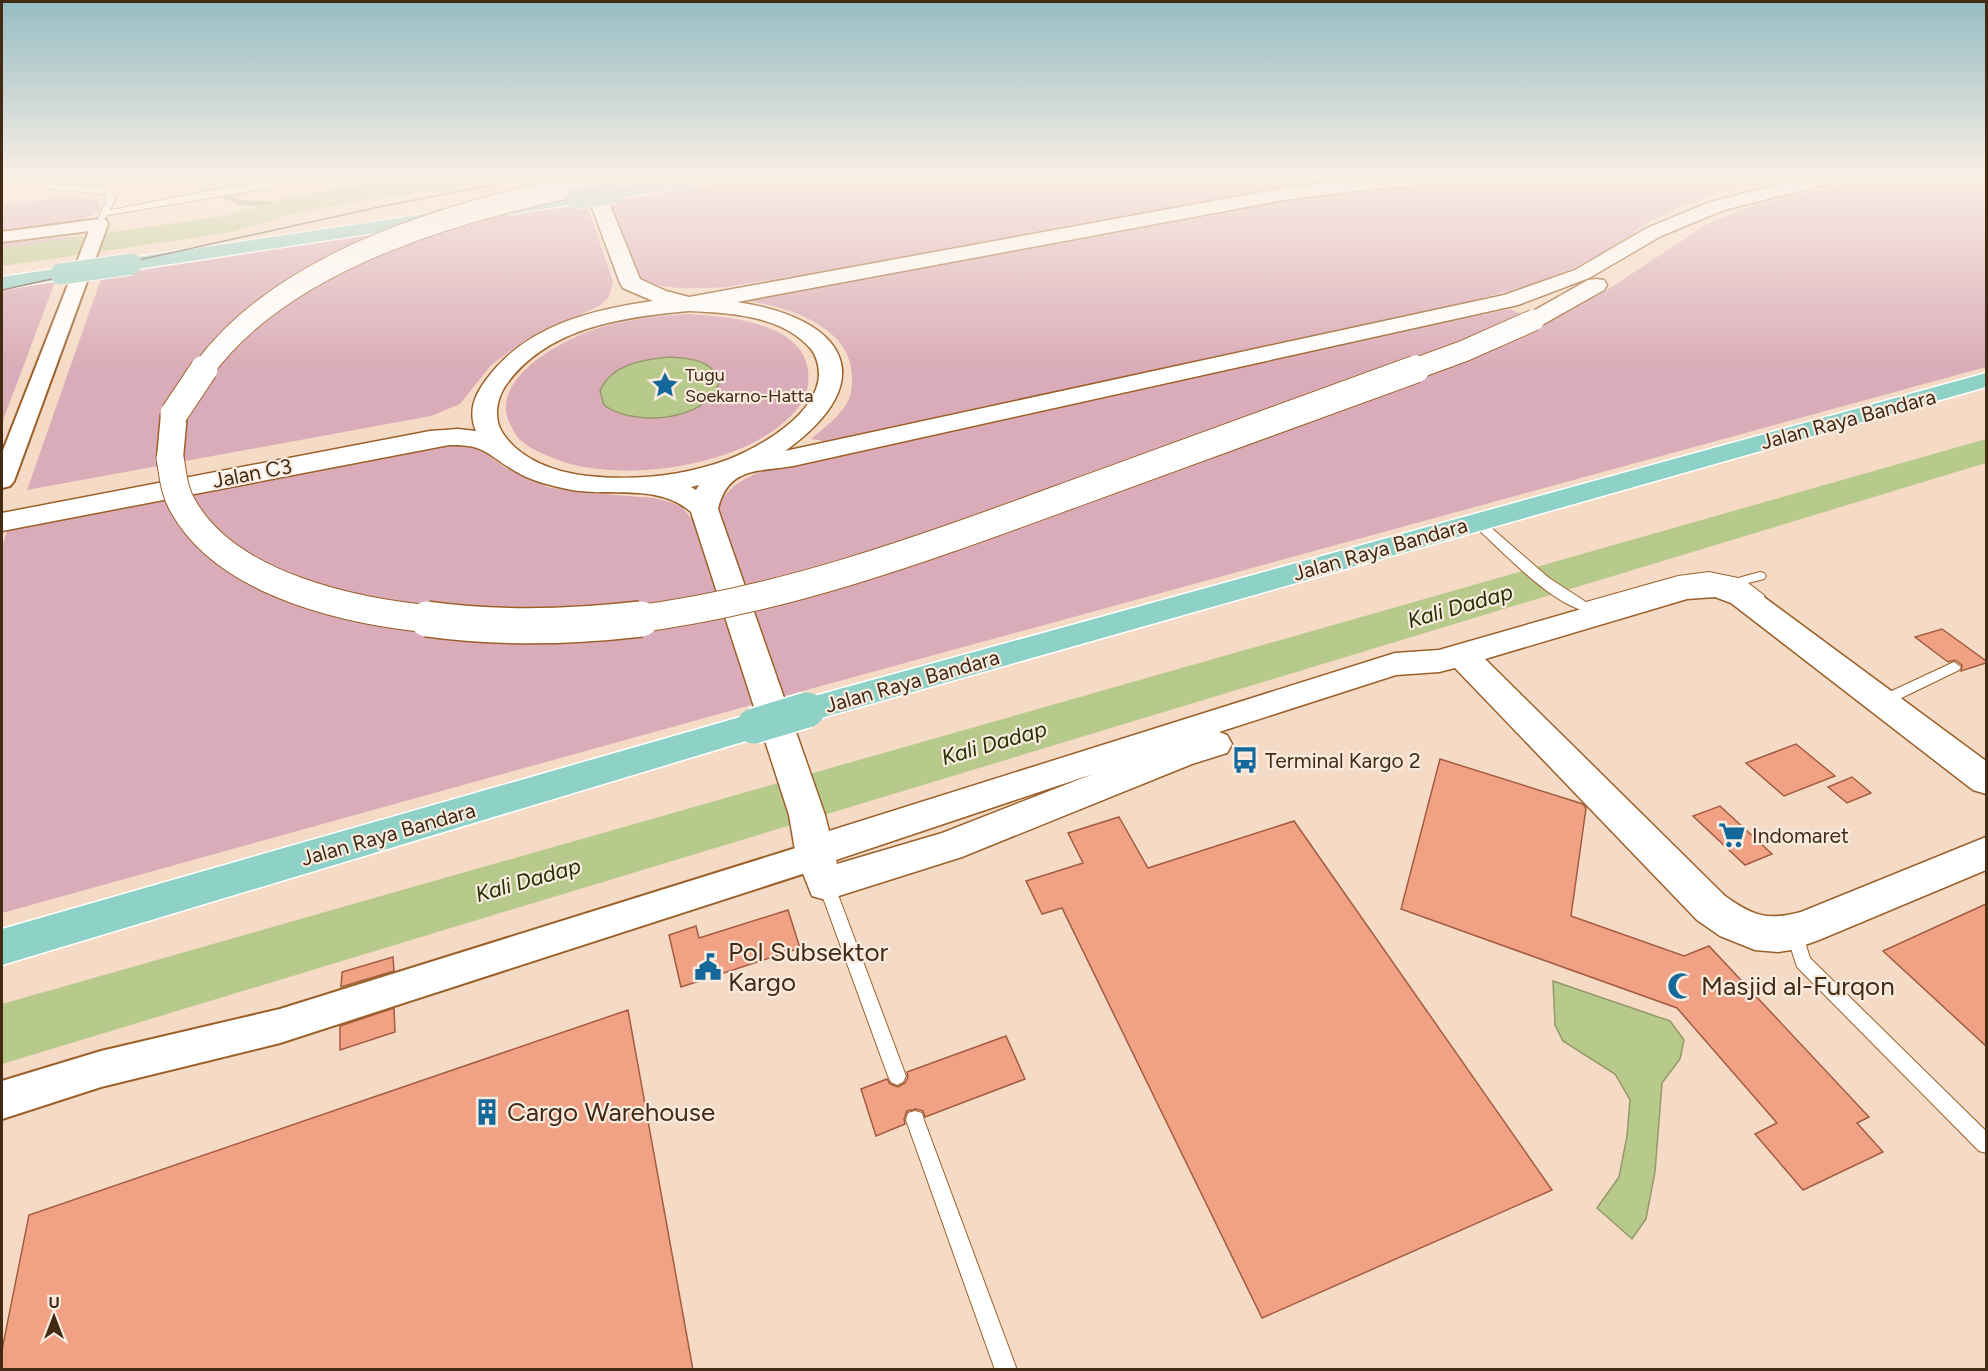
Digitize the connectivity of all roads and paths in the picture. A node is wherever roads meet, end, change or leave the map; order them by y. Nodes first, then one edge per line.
1 (93, 242) edge
2 (280, 242) edge
3 (358, 242) edge
4 (385, 242) edge
5 (615, 242) edge
6 (1024, 242) edge
7 (1636, 242) edge
8 (1662, 242) edge
9 (2, 283) edge
10 (631, 283) junction
11 (689, 304) junction
12 (600, 317) junction
13 (1986, 380) edge
14 (490, 391) junction
15 (174, 414) junction
16 (502, 449) junction
17 (734, 467) junction
18 (2, 481) edge
19 (651, 485) junction
20 (2, 505) edge
21 (704, 510) junction
22 (2, 522) edge
23 (1476, 522) junction
24 (1760, 576) dead end
25 (1728, 584) junction
26 (1450, 657) junction
27 (1954, 667) dead end
28 (1882, 701) junction
29 (1986, 780) edge
30 (1986, 853) edge
31 (818, 864) junction
32 (1805, 928) junction
33 (2, 947) edge
34 (897, 1076) dead end
35 (2, 1100) edge
36 (915, 1120) dead end
37 (1986, 1144) edge
38 (1006, 1370) edge

1 - 18 street
2 - 9 main road, bridge
3 - 15 street
4 - 15 street, bridge
5 - 10 street
6 - 11 street
7 - 17 street
8 - 15 street, bridge
10 - 11 street
10 - 12 street
11 - 12 street
11 - 17 street
12 - 14 street
13 - 23 main road, Jalan Raya Bandara
14 - 16 street
14 - 20 street, Jalan C3
16 - 19 street
16 - 22 street, Jalan C3
17 - 19 street
17 - 21 street
19 - 21 street
21 - 31 street
23 - 25 lane
23 - 33 main road, Jalan Raya Bandara, bridge
24 - 25 lane
25 - 26 street
25 - 28 street
26 - 31 street
26 - 32 street
27 - 28 lane
28 - 29 street
30 - 32 street
31 - 34 lane
31 - 35 street
32 - 37 lane
36 - 38 lane

